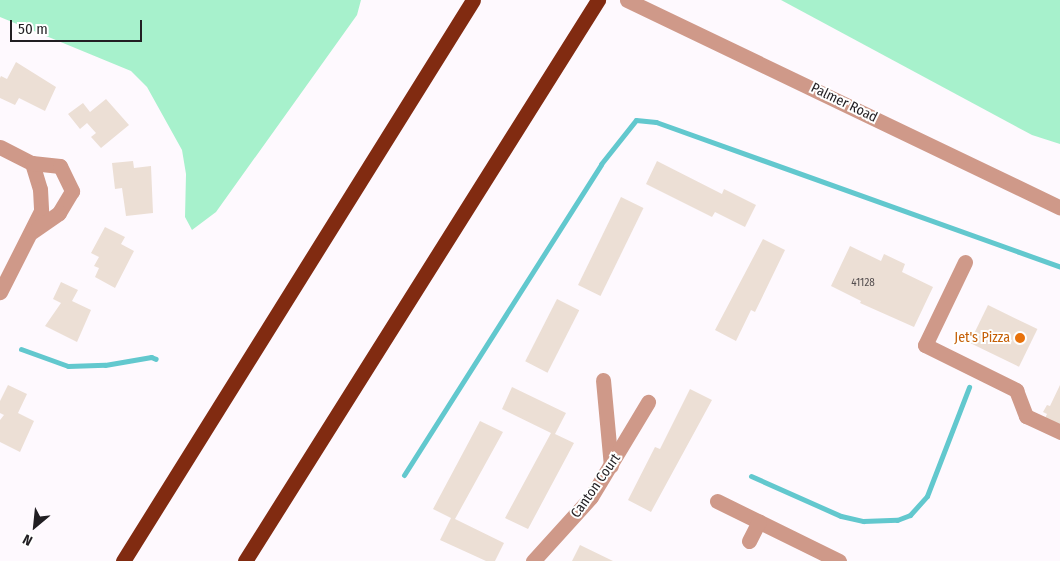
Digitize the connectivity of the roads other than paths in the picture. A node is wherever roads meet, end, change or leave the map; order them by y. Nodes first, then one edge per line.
1 (473, 0) edge
2 (598, 0) edge
3 (627, 0) edge
4 (0, 147) edge
5 (32, 163) junction
6 (1060, 208) edge
7 (29, 234) junction
8 (965, 262) dead end
9 (0, 292) edge
10 (603, 380) dead end
11 (648, 402) dead end
12 (1060, 432) edge
13 (611, 466) junction
14 (717, 502) dead end
15 (759, 521) junction
16 (749, 541) dead end
17 (123, 561) edge
18 (245, 561) edge
19 (534, 561) edge
20 (839, 561) edge

1 - 17 highway
2 - 18 highway
3 - 6 street, Palmer Road
4 - 5 street
5 - 7 street
5 - 7 street
7 - 9 street
8 - 12 street
10 - 13 street
11 - 13 street, Canton Court
13 - 19 street, Canton Court
14 - 15 street
15 - 16 street
15 - 20 street

